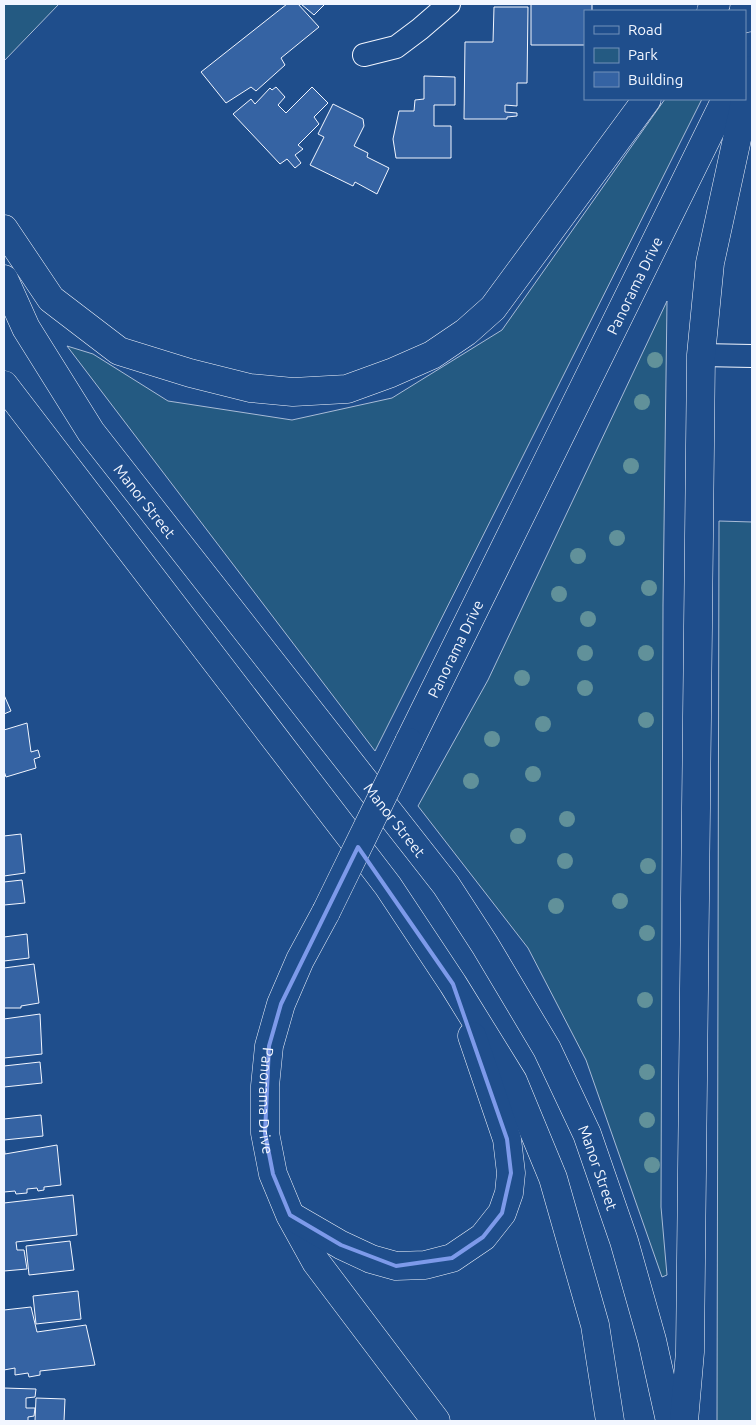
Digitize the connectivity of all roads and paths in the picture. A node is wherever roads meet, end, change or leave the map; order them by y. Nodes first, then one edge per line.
1 (448, 4) edge
2 (752, 46) edge
3 (364, 55) dead end
4 (746, 59) edge
5 (752, 70) edge
6 (746, 98) edge
7 (646, 100) edge
8 (726, 100) edge
9 (745, 100) edge
10 (4, 228) edge
11 (4, 279) edge
12 (701, 355) junction
13 (752, 356) edge
14 (4, 385) edge
15 (453, 984) junction
16 (290, 1215) junction
17 (436, 1421) edge
18 (610, 1421) edge
19 (670, 1421) edge
20 (684, 1421) edge

1 - 3 street
2 - 4 main road
5 - 6 main road
7 - 10 main road
8 - 16 main road, Panorama Drive, bridge
9 - 12 main road
11 - 19 main road, Manor Street
12 - 13 street
12 - 20 main road
14 - 15 main road
15 - 16 main road
15 - 18 main road
16 - 17 main road, Panorama Drive

